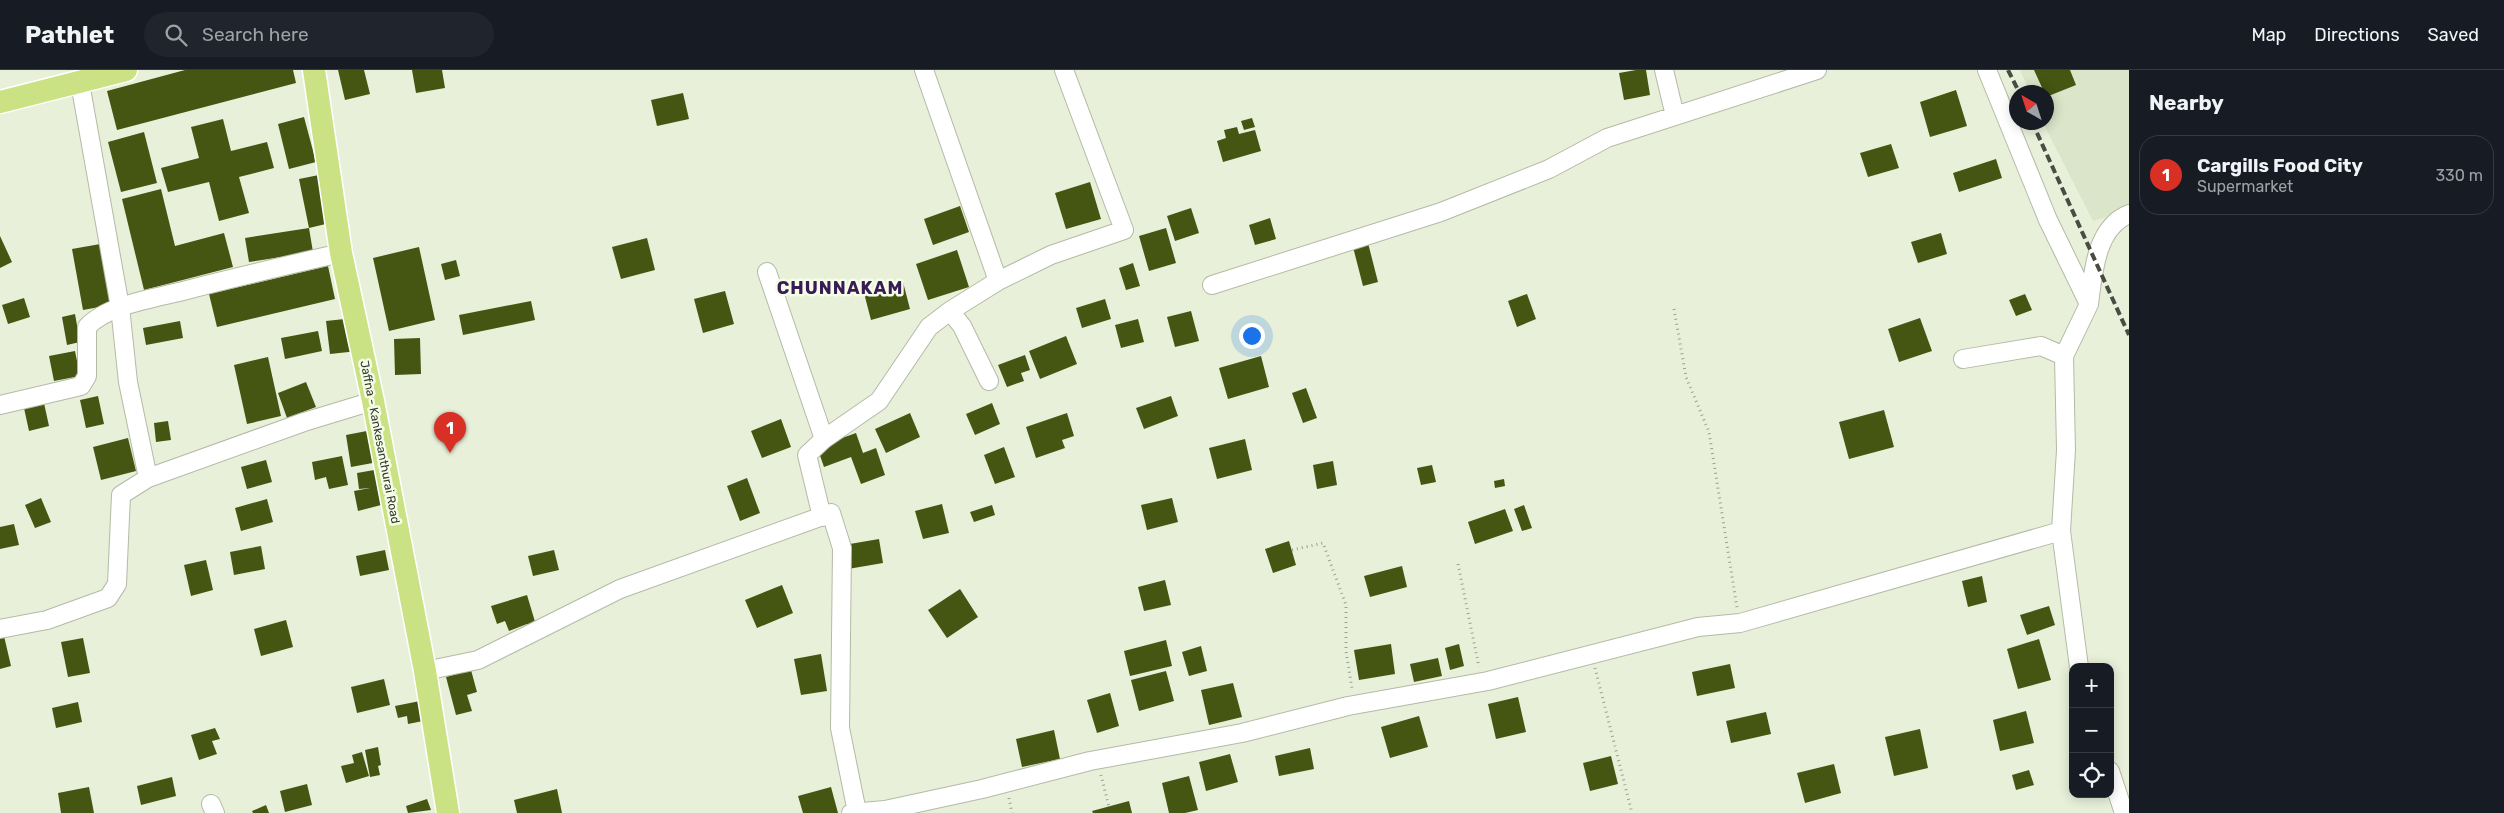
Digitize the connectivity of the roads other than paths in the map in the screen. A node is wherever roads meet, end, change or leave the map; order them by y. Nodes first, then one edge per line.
1 (126, 70) edge
2 (314, 70) edge
3 (924, 70) edge
4 (1064, 70) edge
5 (1664, 70) edge
6 (1817, 70) edge
7 (1987, 70) edge
8 (80, 83) junction
9 (0, 102) edge
10 (1675, 116) junction
11 (2129, 214) edge
12 (341, 253) junction
13 (767, 272) dead end
14 (998, 281) junction
15 (1212, 285) dead end
16 (2089, 304) junction
17 (120, 308) junction
18 (950, 311) junction
19 (2064, 356) junction
20 (1963, 359) dead end
21 (989, 381) dead end
22 (372, 401) junction
23 (0, 405) edge
24 (824, 439) junction
25 (148, 478) junction
26 (822, 517) junction
27 (2061, 531) junction
28 (0, 629) edge
29 (2078, 663) edge
30 (424, 671) junction
31 (2114, 783) edge
32 (854, 812) edge
33 (447, 813) edge
34 (2124, 813) edge

1 - 8 main road
2 - 12 main road, Jaffna - Kankesanthurai Road
3 - 14 street
4 - 14 street
5 - 10 street
6 - 10 street
7 - 16 street
8 - 9 main road
8 - 17 street
10 - 15 street
11 - 16 street
12 - 17 street
12 - 22 main road, Jaffna - Kankesanthurai Road
13 - 24 street
14 - 18 street
16 - 19 street
17 - 23 street
17 - 25 street
18 - 21 street
18 - 24 street
19 - 20 street
19 - 27 street
22 - 25 street
22 - 30 main road, Jaffna - Kankesanthurai Road
24 - 26 street
25 - 28 street
26 - 30 street
26 - 32 street
27 - 29 street
27 - 32 street
30 - 33 main road, Jaffna - Kankesanthurai Road
31 - 34 street

